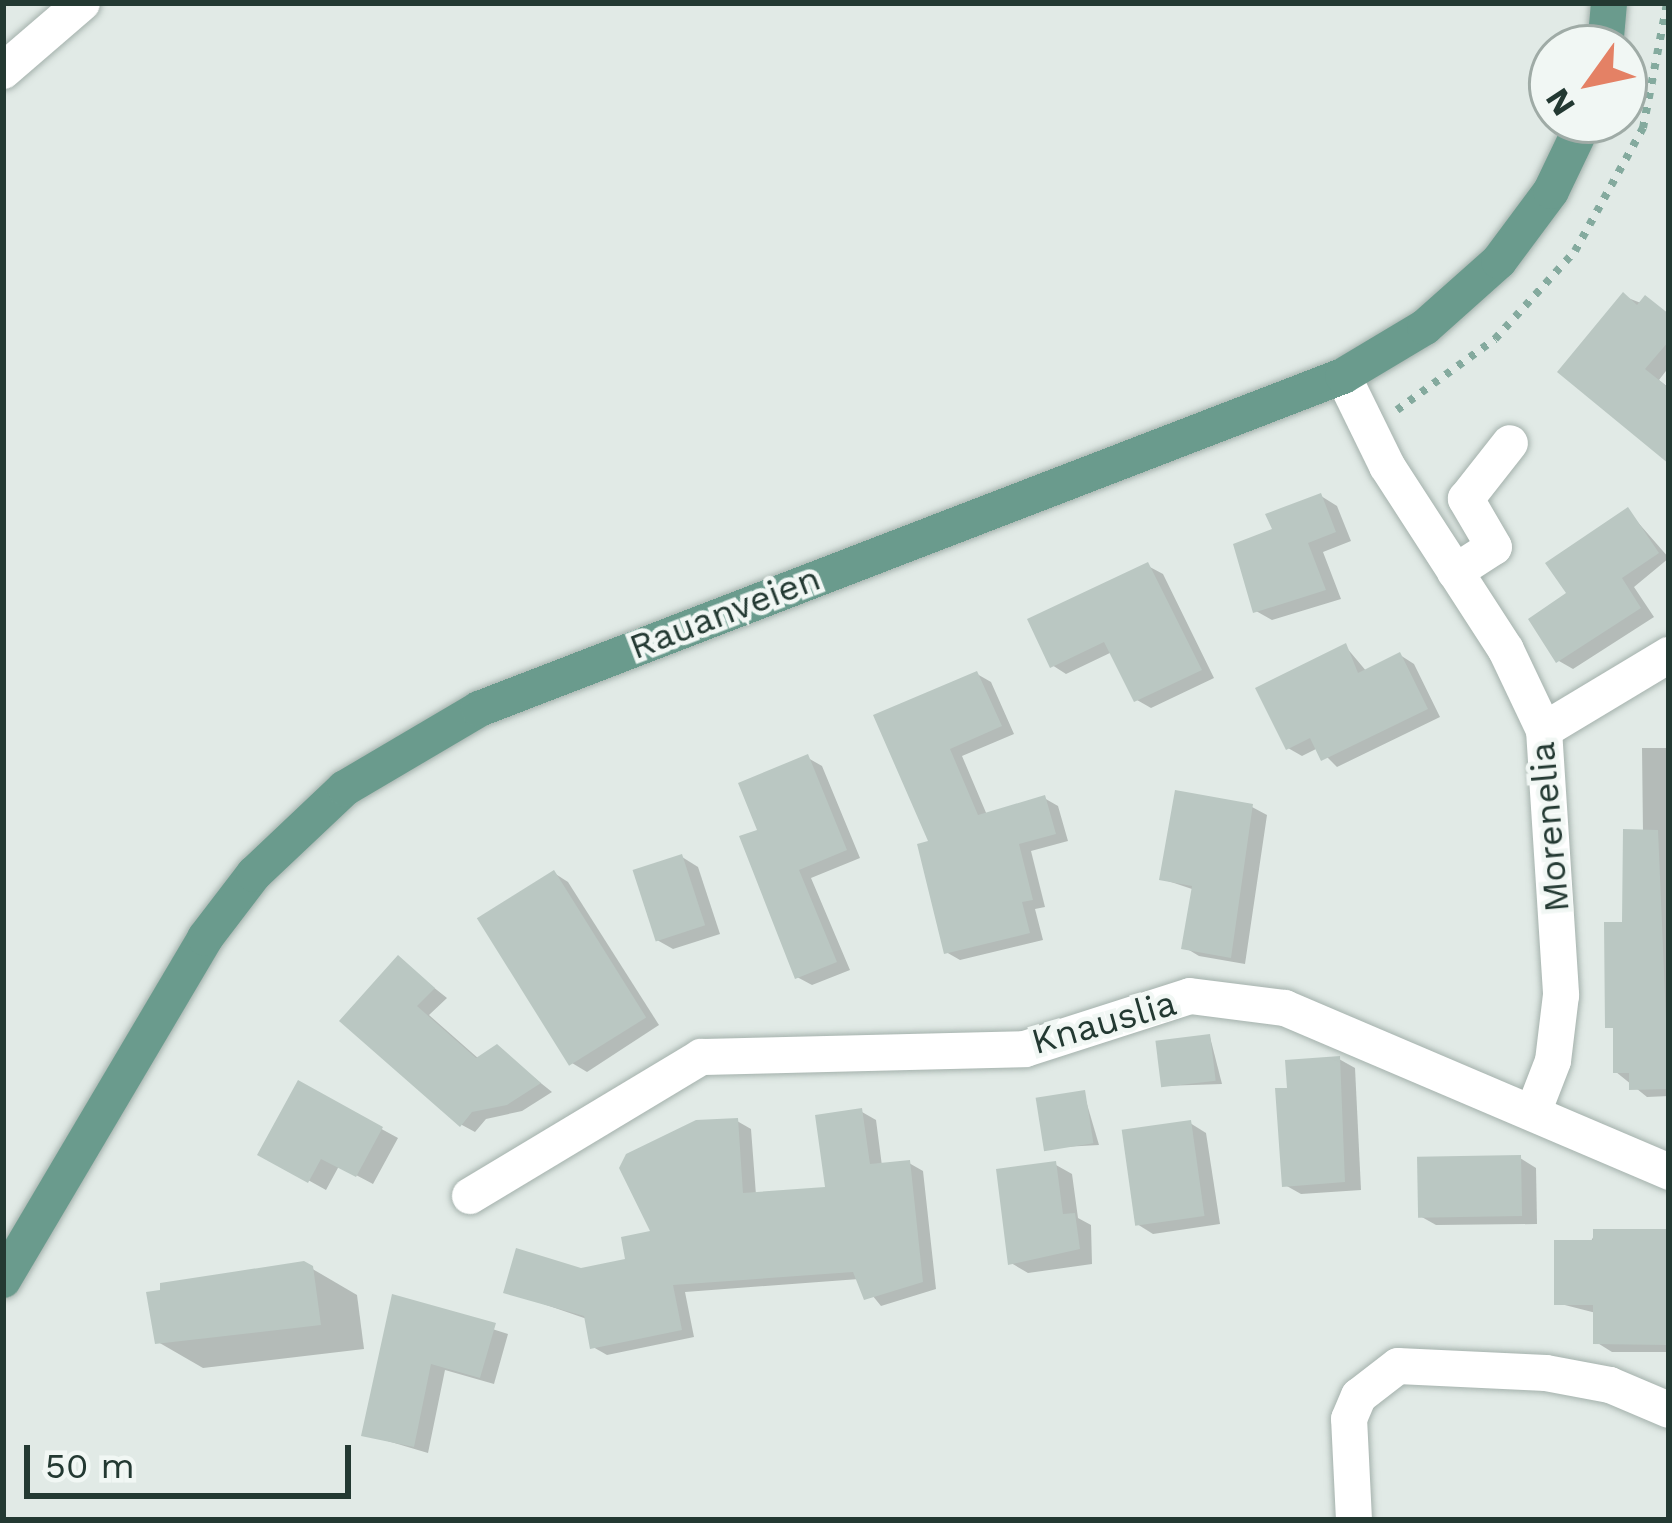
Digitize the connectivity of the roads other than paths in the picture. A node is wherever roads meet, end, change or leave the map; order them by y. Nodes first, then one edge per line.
1 (82, 3) edge
2 (3, 71) edge
3 (1574, 144) edge
4 (1343, 376) junction
5 (1510, 443) dead end
6 (1455, 572) junction
7 (1669, 656) edge
8 (1544, 730) junction
9 (1534, 1110) junction
10 (1669, 1172) edge
11 (470, 1196) dead end
12 (3, 1280) edge
13 (1669, 1410) edge
14 (1354, 1520) edge

1 - 2 street
3 - 4 main road, Rauanveien
4 - 6 street, Morenelia
4 - 12 main road, Rauanveien
5 - 6 street
6 - 8 street, Morenelia
7 - 8 street
8 - 9 street, Morenelia
9 - 10 street, Knauslia
9 - 11 street, Knauslia
13 - 14 street

